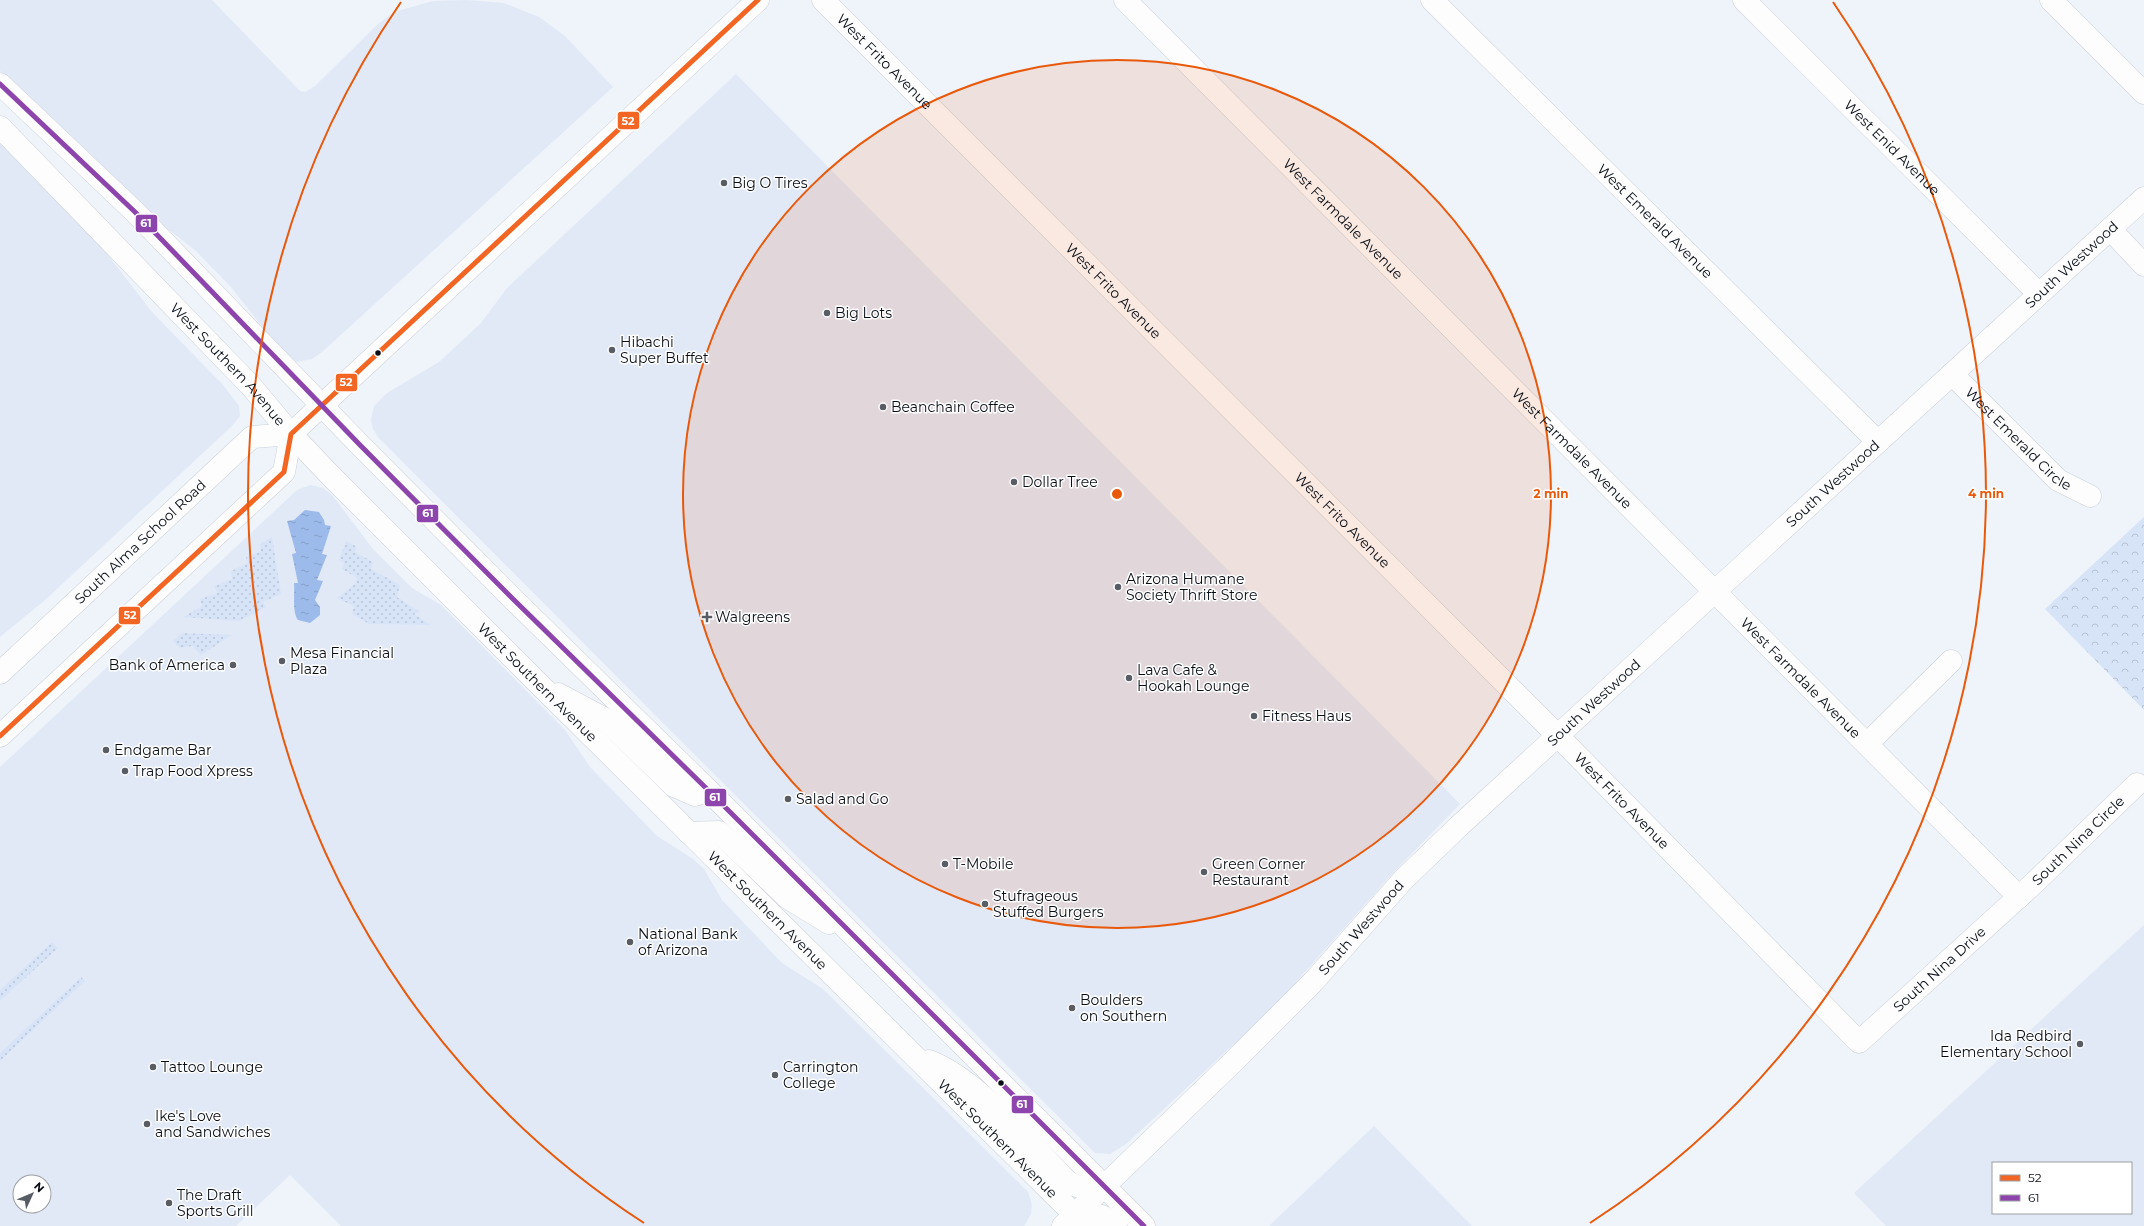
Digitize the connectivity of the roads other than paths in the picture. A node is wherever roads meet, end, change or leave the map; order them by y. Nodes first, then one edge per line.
1 (758, 0) edge
2 (823, 0) edge
3 (1125, 0) edge
4 (1432, 0) edge
5 (1744, 0) edge
6 (2051, 0) edge
7 (0, 84) edge
8 (2144, 93) edge
9 (0, 127) edge
10 (2144, 198) edge
11 (2110, 229) junction
12 (2144, 265) edge
13 (2039, 294) junction
14 (1952, 374) junction
15 (322, 405) junction
16 (291, 434) junction
17 (1878, 442) junction
18 (2090, 496) dead end
19 (1716, 592) junction
20 (1951, 661) dead end
21 (0, 673) edge
22 (535, 680) junction
23 (0, 736) edge
24 (1558, 736) junction
25 (1867, 744) junction
26 (2137, 784) dead end
27 (709, 791) junction
28 (689, 833) junction
29 (2019, 897) junction
30 (864, 945) junction
31 (1859, 1042) joint
32 (916, 1058) junction
33 (1104, 1186) junction
34 (1074, 1222) edge
35 (1116, 1226) edge
36 (1144, 1226) edge

1 - 15 street
2 - 24 street, West Frito Avenue
3 - 19 street, West Farmdale Avenue
4 - 17 street, West Emerald Avenue
5 - 13 street, West Enid Avenue
6 - 8 street
7 - 15 street
9 - 16 street, West Southern Avenue
10 - 11 street, South Westwood
11 - 12 street
11 - 13 street, South Westwood
13 - 14 street, South Westwood
14 - 17 street, South Westwood
14 - 18 street, West Emerald Circle
15 - 16 street
15 - 27 street
16 - 21 street, South Alma School Road
16 - 22 street, West Southern Avenue
16 - 23 street
17 - 19 street, South Westwood
19 - 24 street, South Westwood
19 - 25 street, West Farmdale Avenue
20 - 25 street
22 - 27 street
22 - 28 street, West Southern Avenue
24 - 31 street, West Frito Avenue
24 - 33 street, South Westwood
25 - 29 street, West Farmdale Avenue
26 - 29 street, South Nina Circle
27 - 30 street
28 - 30 street
28 - 32 street, West Southern Avenue
29 - 31 street, South Nina Drive
30 - 33 street
32 - 33 street
32 - 34 street, West Southern Avenue
33 - 34 street, South Westwood
33 - 36 street
34 - 35 street

